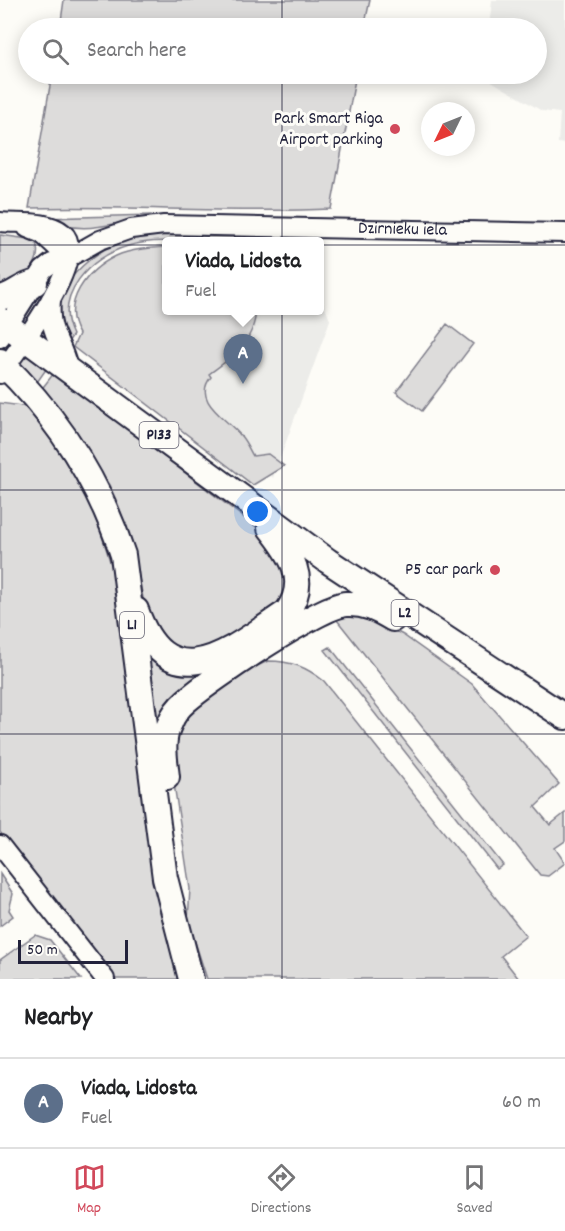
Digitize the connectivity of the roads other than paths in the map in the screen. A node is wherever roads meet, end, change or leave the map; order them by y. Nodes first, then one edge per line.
1 (0, 222) edge
2 (565, 233) edge
3 (68, 258) junction
4 (43, 291) junction
5 (0, 298) edge
6 (8, 330) edge
7 (2, 367) edge
8 (68, 368) junction
9 (250, 502) junction
10 (126, 582) junction
11 (524, 690) junction
12 (565, 717) edge
13 (0, 845) edge
14 (175, 917) junction
15 (105, 979) edge
16 (191, 979) edge

1 - 3 street
2 - 3 street, Dzirnieku iela
3 - 4 street, Dzirnieku iela
4 - 5 main road
4 - 6 street, Dzirnieku iela
4 - 8 street
6 - 7 street, Dzirnieku iela
6 - 8 main road, P133
7 - 10 main road, L1
8 - 9 main road, P133
9 - 10 main road, P133
9 - 11 main road, L2
10 - 14 main road, L1
11 - 12 main road, L2
11 - 14 main road
13 - 15 street
14 - 16 main road, L1

